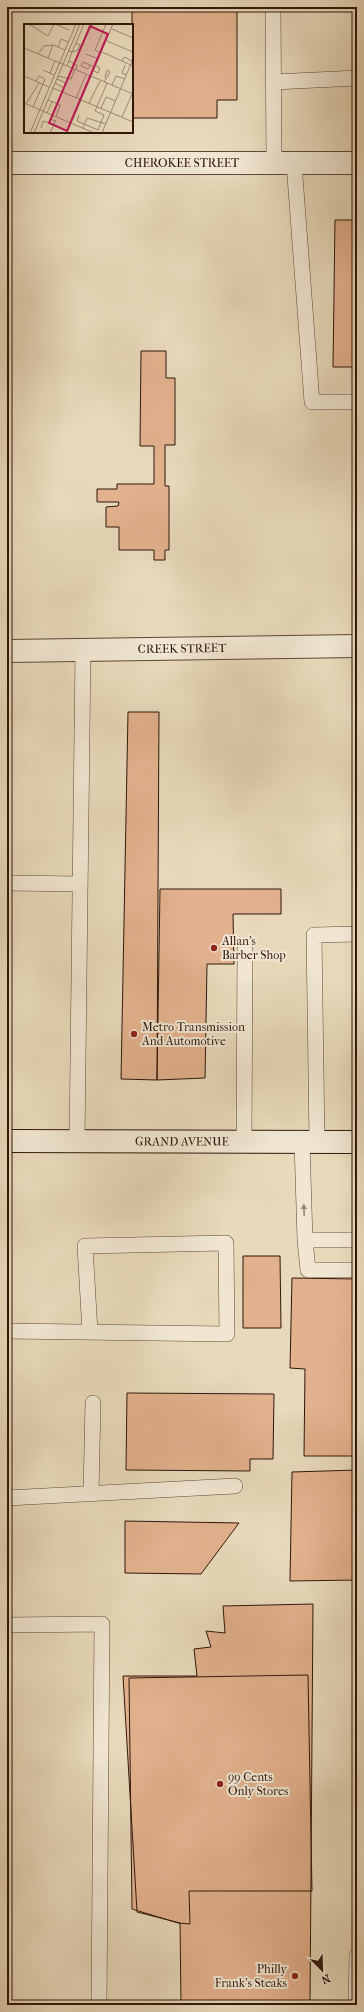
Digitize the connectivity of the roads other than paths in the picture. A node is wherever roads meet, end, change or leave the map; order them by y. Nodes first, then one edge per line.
1 (273, 7) edge
2 (357, 78) edge
3 (274, 82) junction
4 (357, 162) edge
5 (7, 163) edge
6 (284, 163) junction
7 (357, 402) edge
8 (357, 646) edge
9 (7, 651) edge
10 (83, 651) junction
11 (7, 883) edge
12 (80, 884) junction
13 (357, 934) edge
14 (245, 948) dead end
15 (7, 1141) edge
16 (76, 1141) junction
17 (244, 1142) junction
18 (309, 1142) junction
19 (357, 1142) edge
20 (305, 1240) junction
21 (357, 1240) edge
22 (357, 1270) edge
23 (7, 1331) edge
24 (90, 1332) junction
25 (93, 1403) dead end
26 (235, 1486) dead end
27 (91, 1493) junction
28 (7, 1498) edge
29 (7, 1626) edge
30 (357, 1956) edge
31 (98, 2005) edge
32 (356, 2005) edge

1 - 3 lane
2 - 3 lane
3 - 6 lane
4 - 6 street, CHEROKEE STREET
5 - 6 street, CHEROKEE STREET
6 - 7 lane
8 - 10 street, CREEK STREET
9 - 10 street, CREEK STREET
10 - 12 lane
11 - 12 lane
12 - 16 lane
13 - 18 lane
14 - 17 lane
15 - 16 street, GRAND AVENUE
16 - 17 street, GRAND AVENUE
17 - 18 street, GRAND AVENUE
18 - 19 street, GRAND AVENUE
20 -> 18 lane
20 - 21 lane
20 - 22 lane
23 - 24 lane
24 - 24 lane
25 - 27 lane
26 - 27 lane
27 - 28 lane
29 - 31 lane
30 - 32 lane

